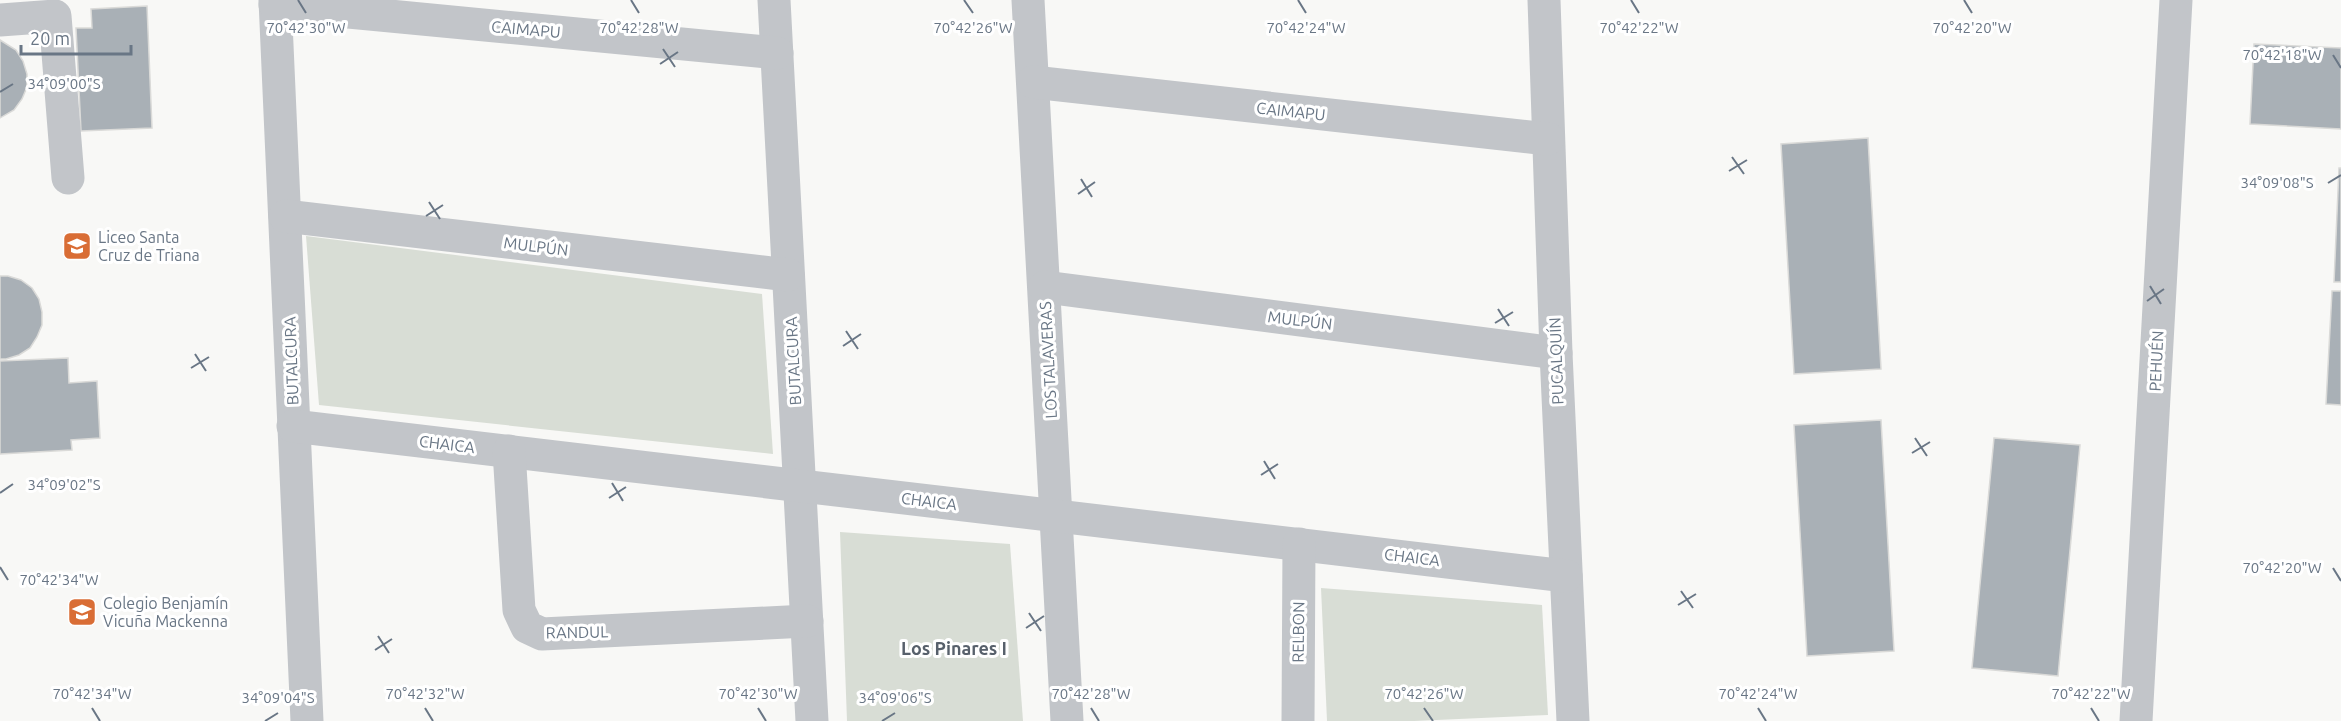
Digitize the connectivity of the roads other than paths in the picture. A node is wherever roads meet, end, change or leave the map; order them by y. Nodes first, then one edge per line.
1 (774, 0) edge
2 (1028, 0) edge
3 (1544, 0) edge
4 (2176, 0) edge
5 (275, 2) edge
6 (0, 20) edge
7 (777, 53) junction
8 (1033, 82) junction
9 (1548, 139) junction
10 (68, 178) dead end
11 (285, 216) junction
12 (788, 275) junction
13 (1045, 287) junction
14 (1556, 353) junction
15 (293, 426) junction
16 (509, 451) junction
17 (799, 485) junction
18 (1055, 515) junction
19 (1299, 544) junction
20 (1566, 576) junction
21 (807, 621) junction
22 (307, 721) edge
23 (812, 721) edge
24 (1068, 721) edge
25 (1298, 721) edge
26 (1573, 721) edge
27 (2136, 721) edge

1 - 7 street, BUTALCURA
2 - 8 street, LOS TALAVERAS
3 - 9 street, PUCALQUÍN
4 - 27 street, PEHUÉN
5 - 7 street, CAIMAPU
5 - 11 street, BUTALCURA
6 - 10 street
7 - 12 street, BUTALCURA
8 - 9 street, CAIMAPU
8 - 13 street, LOS TALAVERAS
9 - 14 street, PUCALQUÍN
11 - 12 street, MULPÚN
11 - 15 street, BUTALCURA
12 - 17 street, BUTALCURA
13 - 14 street, MULPÚN
13 - 18 street, LOS TALAVERAS
14 - 20 street, PUCALQUÍN
15 - 16 street, CHAICA
15 - 22 street, BUTALCURA
16 - 17 street, CHAICA
16 - 21 street, RANDUL
17 - 18 street, CHAICA
17 - 21 street, BUTALCURA
18 - 19 street, CHAICA
18 - 24 street, LOS TALAVERAS
19 - 20 street, CHAICA
19 - 25 street, RELBON
20 - 26 street, PUCALQUÍN
21 - 23 street, BUTALCURA

